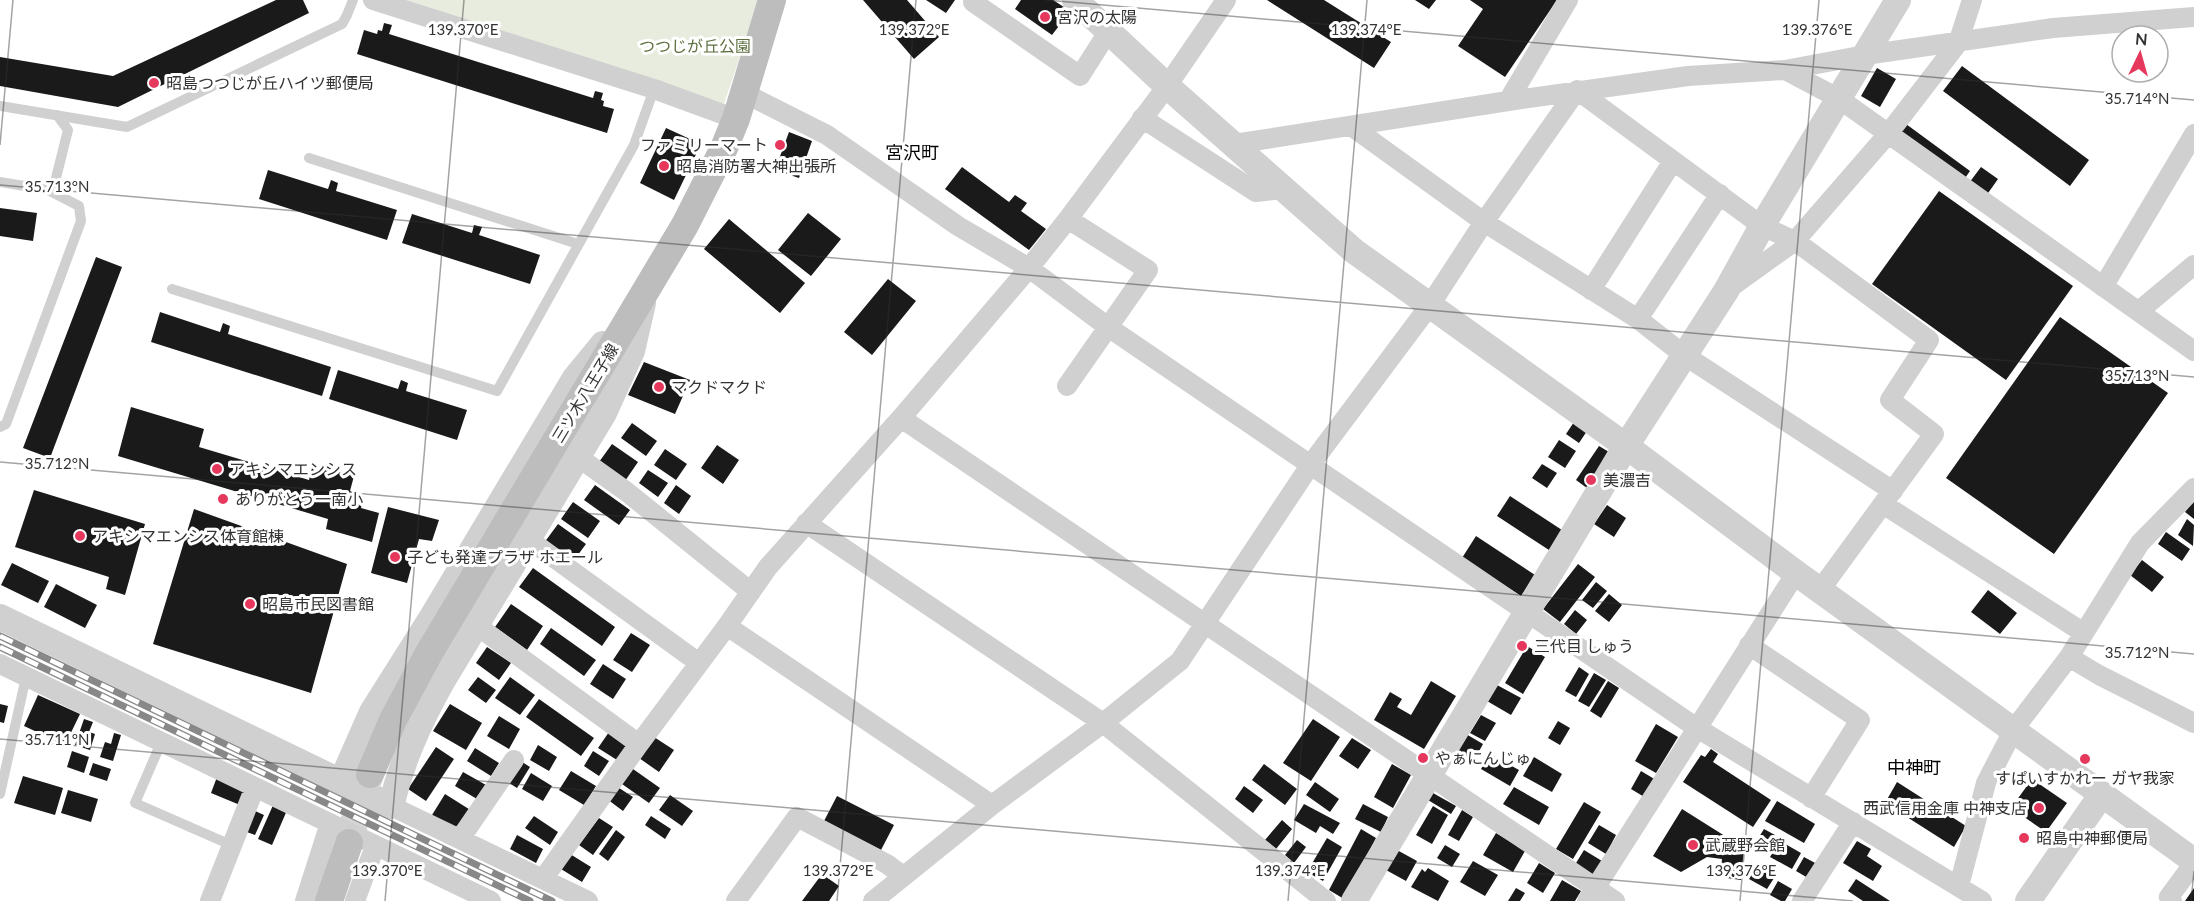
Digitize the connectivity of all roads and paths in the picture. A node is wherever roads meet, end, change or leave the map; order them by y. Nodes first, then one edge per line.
1 (353, 0) edge
2 (373, 0) edge
3 (772, 0) edge
4 (975, 0) edge
5 (1075, 0) edge
6 (1568, 0) edge
7 (1898, 0) edge
8 (1972, 0) edge
9 (1221, 1) edge
10 (2194, 17) edge
11 (1108, 32) junction
12 (1958, 43) junction
13 (1865, 55) junction
14 (1785, 70) junction
15 (1167, 86) junction
16 (654, 89) junction
17 (1577, 90) junction
18 (1838, 98) junction
19 (1509, 100) junction
20 (0, 106) edge
21 (740, 106) junction
22 (57, 116) junction
23 (1142, 118) junction
24 (1351, 126) junction
25 (1888, 134) junction
26 (2194, 134) edge
27 (1234, 144) junction
28 (309, 158) dead end
29 (1673, 161) junction
30 (0, 183) edge
31 (1284, 189) junction
32 (48, 190) junction
33 (1720, 194) junction
34 (1068, 219) junction
35 (1484, 222) junction
36 (1762, 226) junction
37 (1795, 241) junction
38 (578, 244) junction
39 (2194, 265) edge
40 (1029, 268) junction
41 (2103, 286) junction
42 (172, 289) dead end
43 (1591, 290) junction
44 (646, 291) junction
45 (1726, 291) junction
46 (1430, 305) junction
47 (2139, 312) junction
48 (1638, 319) junction
49 (1108, 327) junction
50 (2194, 351) edge
51 (1684, 355) junction
52 (1067, 386) dead end
53 (597, 398) junction
54 (901, 418) junction
55 (0, 427) edge
56 (1626, 446) junction
57 (578, 456) junction
58 (1311, 464) junction
59 (2194, 488) edge
60 (1888, 497) junction
61 (806, 523) junction
62 (528, 539) junction
63 (1796, 573) junction
64 (1820, 590) junction
65 (751, 592) junction
66 (1527, 611) junction
67 (0, 617) edge
68 (1204, 624) junction
69 (476, 625) junction
70 (727, 626) junction
71 (2084, 633) junction
72 (1749, 645) junction
73 (2069, 657) junction
74 (699, 663) junction
75 (0, 664) edge
76 (26, 677) junction
77 (1103, 723) junction
78 (2194, 723) edge
79 (1697, 728) junction
80 (2014, 729) junction
81 (160, 743) junction
82 (639, 744) junction
83 (514, 760) dead end
84 (370, 774) tunnel mouth
85 (1428, 776) junction
86 (342, 780) junction
87 (255, 787) junction
88 (0, 794) edge
89 (2102, 794) junction
90 (1811, 798) junction
91 (992, 805) junction
92 (391, 806) junction
93 (1853, 822) junction
94 (351, 837) junction
95 (460, 839) junction
96 (231, 845) junction
97 (2194, 862) edge
98 (903, 876) junction
99 (543, 879) junction
100 (1959, 886) junction
101 (1591, 894) edge
102 (210, 901) edge
103 (305, 901) edge
104 (329, 901) edge
105 (355, 901) edge
106 (491, 901) edge
107 (588, 901) edge
108 (736, 901) edge
109 (873, 901) edge
110 (1326, 901) edge
111 (1354, 901) edge
112 (1615, 901) edge
113 (1802, 901) edge
114 (1982, 901) edge
115 (2028, 901) edge
116 (2172, 901) edge

1 - 22 lane
2 - 16 street
3 - 21 main road, 三ツ木八王子線
4 - 11 street
5 - 11 street
6 - 19 street
7 - 13 street
8 - 12 street
9 - 15 street
10 - 12 street
11 - 15 street
12 - 13 street
12 - 25 street
13 - 14 street
13 - 18 street
14 - 17 street
14 - 18 street
15 - 23 street
15 - 27 street
16 - 21 street
16 - 38 lane
17 - 19 street
17 - 29 street
17 - 35 street
18 - 25 street
18 - 36 street
19 - 24 street
20 - 22 lane
21 - 40 street
21 - 44 main road, 三ツ木八王子線
22 - 32 lane
23 - 31 street
23 - 34 street
24 - 27 street
24 - 35 street
25 - 37 street
25 - 41 street
26 - 41 street
27 - 31 street
28 - 38 lane
29 - 33 street
29 - 43 street
30 - 32 lane
31 - 46 street
32 - 55 lane
33 - 36 street
33 - 48 street
34 - 40 street
34 - 49 street
35 - 43 street
35 - 46 street
36 - 37 street
36 - 45 street
37 - 45 street
37 - 60 street
38 - 42 lane
39 - 47 street
40 - 49 street
40 - 54 street
41 - 47 street
43 - 48 street
44 - 53 main road, 三ツ木八王子線
44 - 86 street
45 - 51 street
46 - 56 street
46 - 58 street
47 - 50 street
48 - 51 street
49 - 52 street
49 - 58 street
51 - 56 street
51 - 60 street
53 - 57 street
53 - 84 main road, 三ツ木八王子線
54 - 61 street
54 - 68 street
56 - 63 street
56 - 66 street
57 - 62 street
57 - 65 street
58 - 66 street
58 - 68 street
59 - 71 street
60 - 64 street
60 - 71 street
61 - 65 street
61 - 77 street
62 - 69 street
62 - 74 street
63 - 64 street
63 - 72 street
64 - 80 street
65 - 70 street
66 - 79 street
66 - 85 street
67 - 86 street
68 - 77 street
68 - 85 street
69 - 82 street
69 - 92 street
70 - 74 street
70 - 91 street
71 - 73 street
72 - 79 street
72 - 90 street
73 - 78 street
73 - 80 street
74 - 82 street
75 - 76 street
76 - 81 street
76 - 88 lane
77 - 91 street
77 - 110 street
79 - 90 street
79 - 101 street
80 - 89 street
80 - 100 street
81 - 87 street
81 - 96 lane
82 - 99 street
83 - 95 street
85 - 101 street
85 - 111 street
86 - 92 street
87 - 94 street
87 - 96 street
89 - 97 street
89 - 115 street
90 - 93 street
91 - 98 street
92 - 95 street
93 - 100 street
93 - 113 street
94 - 103 street
94 - 104 main road
94 - 105 street
94 - 106 street
95 - 99 street
96 - 102 street
97 - 116 street
98 - 108 street
98 - 109 street
99 - 107 street
100 - 114 street
101 - 112 street

